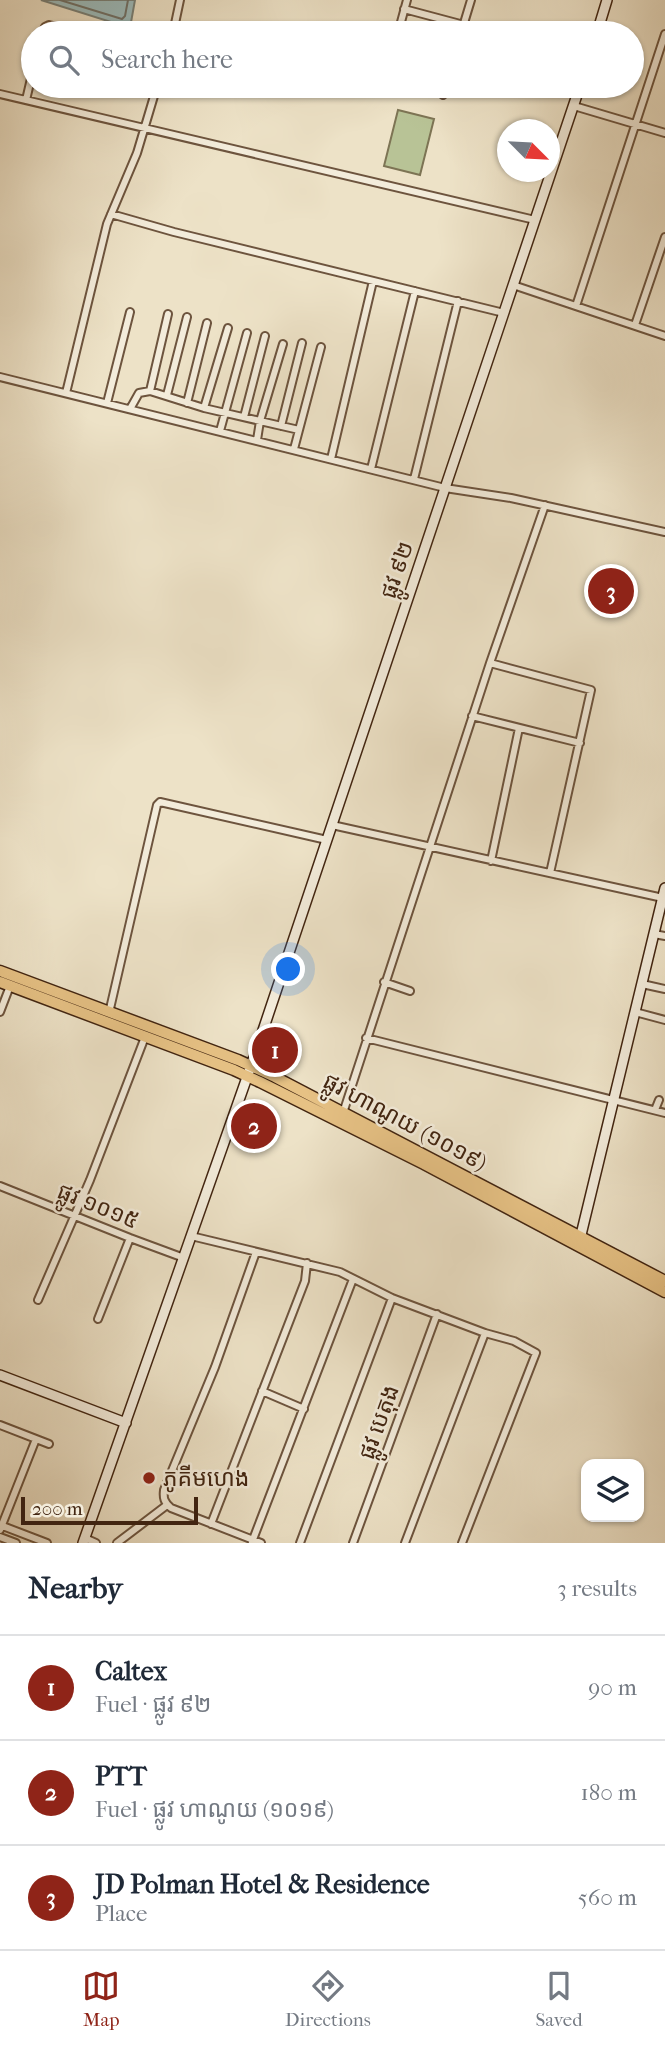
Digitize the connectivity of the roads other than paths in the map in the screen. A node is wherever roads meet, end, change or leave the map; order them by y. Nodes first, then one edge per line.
1 (180, 0) edge
2 (407, 0) edge
3 (471, 0) edge
4 (607, 0) edge
5 (404, 9) junction
6 (176, 21) edge
7 (401, 21) edge
8 (449, 21) edge
9 (465, 21) edge
10 (601, 21) edge
11 (665, 34) edge
12 (0, 94) edge
13 (152, 98) edge
14 (576, 98) edge
15 (26, 100) joint
16 (573, 106) junction
17 (636, 124) junction
18 (144, 129) junction
19 (665, 133) edge
20 (111, 214) junction
21 (535, 220) junction
22 (665, 237) edge
23 (373, 281) junction
24 (513, 285) junction
25 (415, 291) junction
26 (458, 302) junction
27 (576, 306) junction
28 (130, 312) dead end
29 (504, 313) junction
30 (168, 314) dead end
31 (187, 317) dead end
32 (207, 323) dead end
33 (635, 325) junction
34 (228, 328) dead end
35 (247, 333) dead end
36 (265, 336) dead end
37 (665, 336) edge
38 (302, 343) dead end
39 (283, 344) dead end
40 (321, 347) dead end
41 (0, 376) edge
42 (150, 391) junction
43 (66, 393) junction
44 (167, 395) junction
45 (107, 403) junction
46 (187, 403) junction
47 (204, 408) junction
48 (130, 409) junction
49 (225, 413) junction
50 (244, 417) junction
51 (260, 421) junction
52 (281, 426) junction
53 (299, 430) junction
54 (220, 431) junction
55 (257, 440) junction
56 (293, 449) junction
57 (331, 459) junction
58 (371, 469) junction
59 (414, 480) junction
60 (445, 488) junction
61 (545, 505) junction
62 (665, 532) edge
63 (490, 663) junction
64 (472, 716) junction
65 (519, 729) junction
66 (580, 743) junction
67 (332, 825) junction
68 (327, 840) junction
69 (430, 847) junction
70 (491, 861) junction
71 (550, 873) junction
72 (664, 893) edge
73 (654, 934) junction
74 (665, 936) edge
75 (0, 971) edge
76 (384, 982) junction
77 (5, 984) edge
78 (642, 984) junction
79 (665, 989) edge
80 (410, 991) dead end
81 (0, 1012) edge
82 (635, 1012) junction
83 (108, 1017) junction
84 (665, 1020) edge
85 (145, 1037) junction
86 (366, 1038) junction
87 (249, 1071) junction
88 (614, 1099) junction
89 (659, 1100) dead end
90 (655, 1110) junction
91 (665, 1113) edge
92 (342, 1116) junction
93 (0, 1186) edge
94 (75, 1215) junction
95 (191, 1236) junction
96 (130, 1238) junction
97 (579, 1241) junction
98 (256, 1252) junction
99 (184, 1258) junction
100 (307, 1263) junction
101 (353, 1279) junction
102 (665, 1281) edge
103 (665, 1292) edge
104 (392, 1298) junction
105 (38, 1300) dead end
106 (437, 1314) junction
107 (98, 1319) dead end
108 (485, 1333) junction
109 (0, 1375) edge
110 (262, 1391) junction
111 (304, 1409) junction
112 (126, 1423) junction
113 (0, 1425) edge
114 (36, 1439) junction
115 (49, 1444) dead end
116 (167, 1504) junction
117 (211, 1524) junction
118 (1, 1527) edge
119 (0, 1537) edge
120 (84, 1541) edge
121 (252, 1541) edge
122 (16, 1543) edge
123 (47, 1543) edge
124 (96, 1543) edge
125 (117, 1543) edge
126 (261, 1543) edge
127 (300, 1543) edge
128 (352, 1543) edge
129 (405, 1543) edge
130 (462, 1543) edge

1 - 6 street
2 - 5 street
3 - 9 street
4 - 10 main road
5 - 7 street
5 - 8 street
11 - 17 street
12 - 15 street
13 - 18 street
14 - 16 main road, ផ្លូវ ៩២
15 - 18 street
16 - 17 street
16 - 21 main road, ផ្លូវ ៩២
17 - 19 street
17 - 27 street
18 - 20 street
18 - 21 street
20 - 23 street
20 - 43 street
21 - 24 main road, ផ្លូវ ៩២
22 - 33 street
23 - 25 street
23 - 57 street
24 - 27 street
24 - 29 main road, ផ្លូវ ៩២
25 - 26 street
25 - 58 street
26 - 29 street
26 - 59 street
27 - 33 street
28 - 45 street
29 - 60 main road, ផ្លូវ ៩២
30 - 42 street
31 - 44 street
32 - 46 street
33 - 37 street
34 - 47 street
35 - 49 street
36 - 50 street
38 - 52 street
39 - 51 street
40 - 53 street
41 - 43 street
42 - 44 street
42 - 48 street
43 - 45 street
44 - 46 street
45 - 48 street
46 - 47 street
47 - 49 street
48 - 54 street
49 - 50 street
49 - 54 street
50 - 51 street
51 - 52 street
51 - 55 street
52 - 53 street
53 - 56 street
54 - 55 street
55 - 56 street
56 - 57 street
57 - 58 street
58 - 59 street
59 - 60 street
60 - 61 street
60 - 67 main road, ផ្លូវ ៩២
61 - 62 street
61 - 63 street
63 - 64 street
63 - 66 street
64 - 65 street
64 - 69 street
65 - 66 street
65 - 70 street
66 - 71 street
67 - 68 main road, ផ្លូវ ៩២
67 - 69 street
68 - 83 street
68 - 87 main road, ផ្លូវ ៩២
69 - 70 street
69 - 76 street
70 - 71 street
71 - 72 street
72 - 73 main road
73 - 74 street
73 - 78 main road
75 - 83 main road, ផ្លូវ ហាណូយ (១០១៩)
76 - 80 street
76 - 86 street
77 - 81 street
77 - 83 main road, ផ្លូវ ហាណូយ (១០១៩)
78 - 79 street
78 - 82 main road
82 - 84 street
82 - 88 main road
83 - 85 main road, ផ្លូវ ហាណូយ (១០១៩)
83 - 87 main road, ផ្លូវ ហាណូយ (១០១៩)
85 - 87 main road, ផ្លូវ ហាណូយ (១០១៩)
85 - 94 street
86 - 88 street
86 - 92 street
87 - 92 main road, ផ្លូវ ហាណូយ (១០១៩)
87 - 95 main road, ផ្លូវ ៩២
88 - 90 street
88 - 97 main road
89 - 90 street
90 - 91 street
92 - 97 main road, ផ្លូវ ហាណូយ (១០១៩)
93 - 94 street, ផ្លូវ ១០១៥
94 - 96 street, ផ្លូវ ១០១៥
94 - 105 street
95 - 98 street
95 - 99 main road, ផ្លូវ ៩២
96 - 99 street, ផ្លូវ ១០១៥
96 - 107 street
97 - 102 main road, ផ្លូវ ហាណូយ (១០១៩)
97 - 103 main road, ផ្លូវ ហាណូយ (១០១៩)
98 - 100 street
98 - 116 street
99 - 112 main road, ផ្លូវ ៩២
100 - 101 street
100 - 110 street
101 - 104 street
101 - 111 street
104 - 106 street
104 - 127 street
106 - 108 street
106 - 128 street, ផ្លូវ បេតុង
108 - 129 street
108 - 130 street
109 - 112 main road
110 - 111 street
110 - 117 street
111 - 121 street
112 - 120 main road, ផ្លូវ ៩២
113 - 114 street
114 - 115 street
114 - 118 street
116 - 117 street
116 - 125 street
117 - 121 street
118 - 123 street
119 - 122 street
120 - 124 street
121 - 126 street

